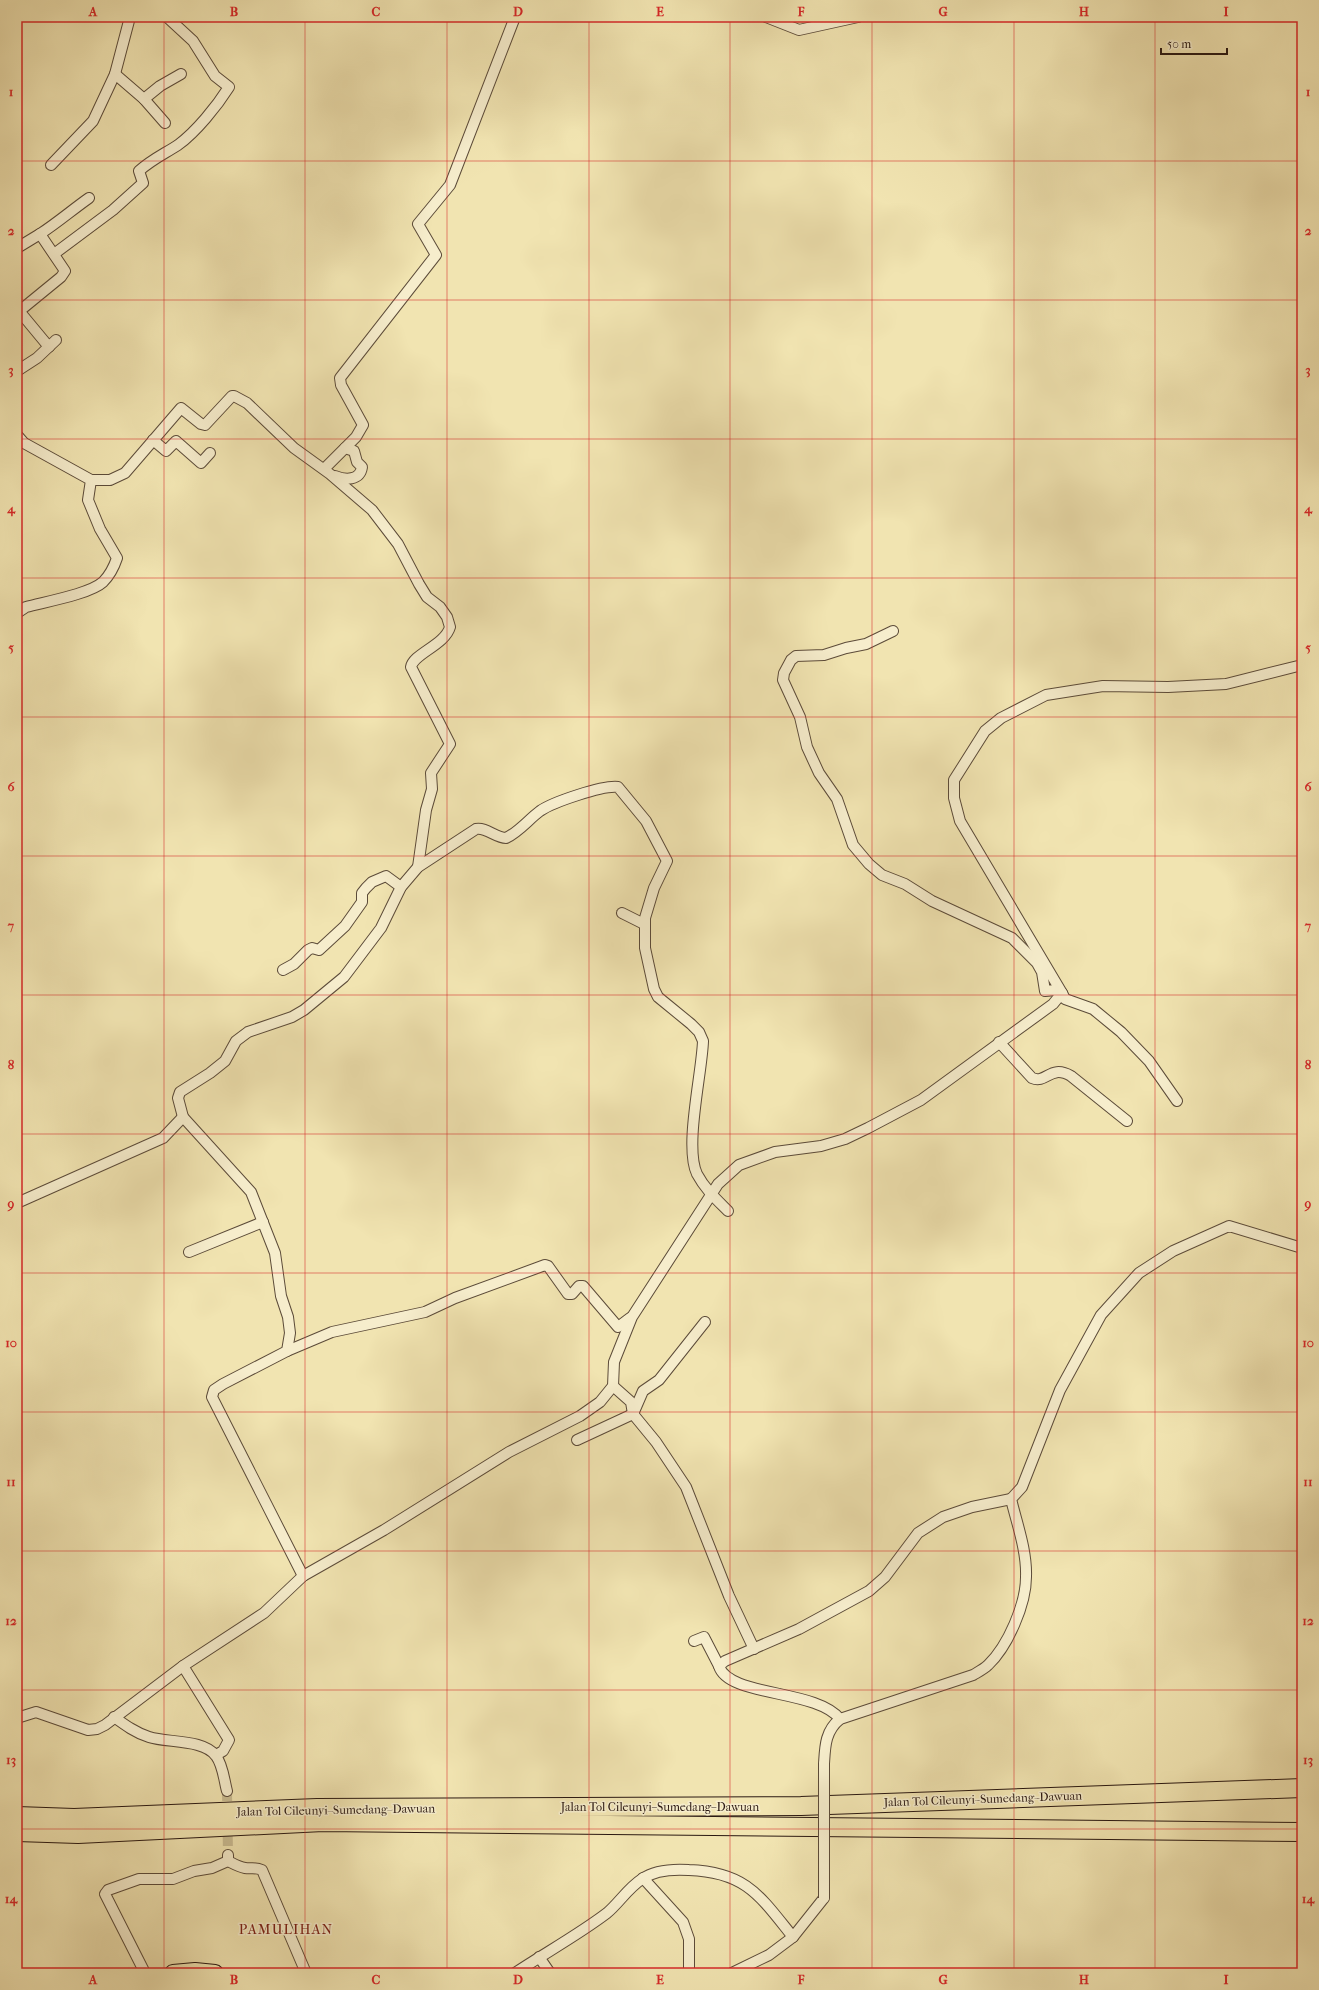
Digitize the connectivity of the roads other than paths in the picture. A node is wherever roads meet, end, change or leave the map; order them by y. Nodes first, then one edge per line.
1 (130, 17) edge
2 (167, 17) edge
3 (516, 17) edge
4 (766, 17) edge
5 (858, 17) edge
6 (115, 74) junction
7 (181, 74) dead end
8 (144, 99) junction
9 (165, 123) dead end
10 (51, 166) dead end
11 (89, 198) dead end
12 (40, 234) junction
13 (17, 248) edge
14 (54, 254) junction
15 (18, 313) edge
16 (17, 371) edge
17 (17, 435) edge
18 (154, 440) junction
19 (345, 448) junction
20 (210, 453) dead end
21 (328, 472) junction
22 (91, 480) junction
23 (17, 613) edge
24 (893, 631) dead end
25 (1302, 665) edge
26 (418, 867) junction
27 (401, 888) junction
28 (622, 913) dead end
29 (644, 924) junction
30 (283, 970) dead end
31 (1062, 993) junction
32 (999, 1042) junction
33 (1177, 1101) dead end
34 (184, 1117) junction
35 (1127, 1121) dead end
36 (711, 1195) junction
37 (17, 1203) edge
38 (728, 1211) dead end
39 (263, 1222) junction
40 (1302, 1248) edge
41 (188, 1252) dead end
42 (632, 1317) junction
43 (705, 1322) dead end
44 (287, 1351) junction
45 (613, 1386) junction
46 (633, 1414) junction
47 (577, 1440) dead end
48 (1011, 1499) junction
49 (303, 1576) junction
50 (694, 1641) dead end
51 (754, 1649) junction
52 (183, 1666) junction
53 (720, 1666) junction
54 (17, 1716) edge
55 (114, 1717) junction
56 (840, 1720) junction
57 (216, 1755) junction
58 (1302, 1788) edge
59 (227, 1791) tunnel mouth
60 (17, 1816) edge
61 (17, 1832) edge
62 (1302, 1832) edge
63 (642, 1878) junction
64 (793, 1937) junction
65 (539, 1957) junction
66 (145, 1973) edge
67 (173, 1973) edge
68 (215, 1973) edge
69 (306, 1973) edge
70 (515, 1973) edge
71 (550, 1973) edge
72 (689, 1973) edge
73 (732, 1973) edge

1 - 6 street
2 - 14 street
3 - 19 street
4 - 5 street
6 - 8 street
6 - 10 street
7 - 8 street
8 - 9 street
11 - 12 street
12 - 13 street
12 - 14 street
14 - 15 street
15 - 16 street
17 - 22 street
18 - 20 street
18 - 21 street
18 - 22 street
19 - 21 street
19 - 21 street
21 - 26 street
22 - 23 street
24 - 31 street
25 - 31 street
26 - 27 street
26 - 29 street
27 - 30 street
27 - 34 street
28 - 29 street
29 - 36 street
31 - 32 street
31 - 33 street
32 - 35 street
32 - 36 street
34 - 37 street
34 - 39 street
36 - 38 street
36 - 42 street
39 - 41 street
39 - 44 street
40 - 48 street
42 - 44 street
42 - 45 street
43 - 46 street
44 - 49 street
45 - 46 street
45 - 49 street
46 - 47 street
46 - 51 street
48 - 51 street
48 - 56 street
49 - 52 street
50 - 53 street
51 - 53 street
52 - 55 street
52 - 57 street
53 - 56 street
54 - 55 street
55 - 57 street
56 - 64 street, bridge
57 - 59 street
58 - 60 highway, Jalan Tol Cileunyi–Sumedang–Dawuan
61 - 62 highway, Jalan Tol Cileunyi–Sumedang–Dawuan
63 - 64 street
63 - 65 street
63 - 72 street
64 - 73 street
65 - 70 street
65 - 71 street
66 - 69 street
67 - 68 main road

